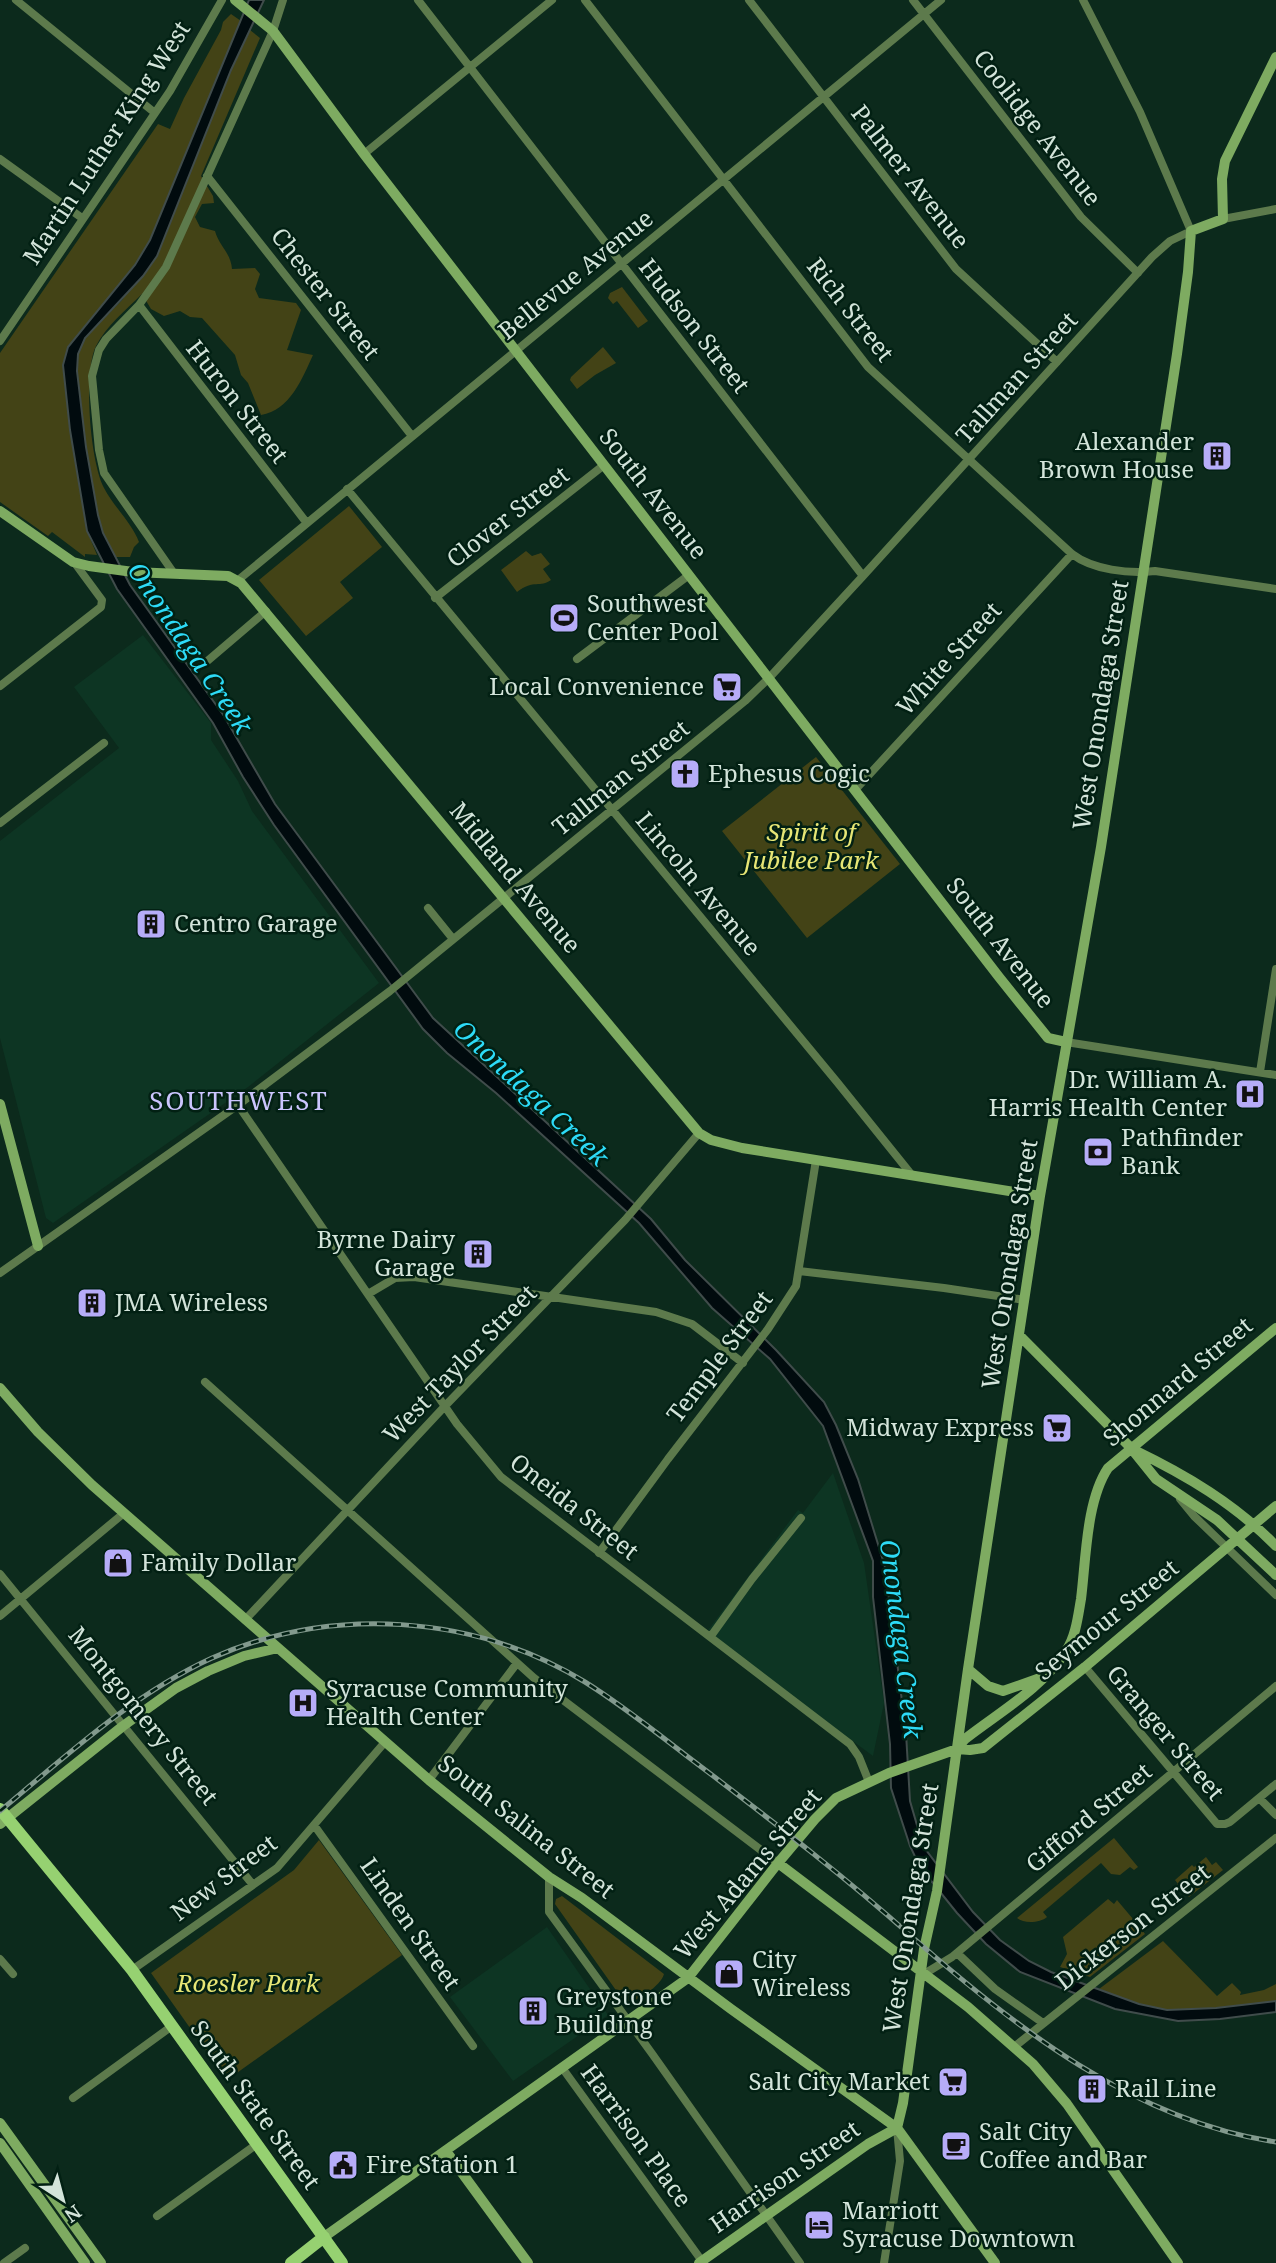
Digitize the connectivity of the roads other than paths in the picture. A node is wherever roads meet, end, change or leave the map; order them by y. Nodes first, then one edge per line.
1 (16, 0) edge
2 (222, 0) edge
3 (283, 0) edge
4 (418, 0) edge
5 (552, 0) edge
6 (585, 0) edge
7 (749, 0) edge
8 (913, 0) edge
9 (941, 0) edge
10 (1083, 0) edge
11 (239, 3) edge
12 (924, 14) junction
13 (270, 28) junction
14 (1276, 57) edge
15 (469, 67) junction
16 (1272, 72) edge
17 (824, 97) junction
18 (155, 113) junction
19 (364, 154) junction
20 (0, 159) edge
21 (207, 176) junction
22 (724, 179) junction
23 (1276, 209) edge
24 (82, 218) junction
25 (1223, 219) junction
26 (1191, 231) junction
27 (621, 263) junction
28 (1138, 273) junction
29 (139, 305) junction
30 (0, 341) edge
31 (515, 349) junction
32 (1057, 362) junction
33 (412, 436) junction
34 (968, 459) junction
35 (604, 465) junction
36 (347, 489) junction
37 (0, 511) edge
38 (306, 522) junction
39 (1072, 554) junction
40 (73, 562) junction
41 (173, 572) junction
42 (1142, 572) junction
43 (688, 575) junction
44 (863, 576) junction
45 (237, 581) junction
46 (1276, 589) edge
47 (436, 598) junction
48 (266, 611) junction
49 (577, 659) dead end
50 (205, 663) dead end
51 (769, 678) junction
52 (0, 686) edge
53 (104, 743) dead end
54 (855, 790) junction
55 (612, 811) junction
56 (0, 823) edge
57 (504, 897) junction
58 (428, 908) dead end
59 (453, 939) junction
60 (1276, 969) edge
61 (1066, 1042) junction
62 (1260, 1072) junction
63 (1276, 1075) edge
64 (0, 1104) edge
65 (238, 1105) junction
66 (699, 1133) junction
67 (816, 1160) junction
68 (911, 1174) junction
69 (1040, 1196) junction
70 (38, 1246) junction
71 (799, 1271) junction
72 (0, 1273) edge
73 (368, 1294) junction
74 (550, 1297) junction
75 (1025, 1300) junction
76 (1276, 1328) edge
77 (1020, 1336) junction
78 (743, 1363) junction
79 (205, 1382) dead end
80 (0, 1388) edge
81 (445, 1406) junction
82 (1131, 1448) junction
83 (1179, 1496) junction
84 (1276, 1506) edge
85 (348, 1510) junction
86 (124, 1513) junction
87 (801, 1518) dead end
88 (1255, 1525) junction
89 (1238, 1538) junction
90 (1276, 1546) edge
91 (1228, 1548) junction
92 (599, 1553) junction
93 (0, 1574) edge
94 (1276, 1575) edge
95 (1276, 1595) edge
96 (20, 1599) junction
97 (0, 1616) edge
98 (245, 1620) junction
99 (711, 1636) junction
100 (278, 1648) junction
101 (517, 1663) junction
102 (1085, 1667) junction
103 (968, 1669) junction
104 (1049, 1674) junction
105 (1276, 1686) edge
106 (123, 1726) junction
107 (385, 1742) junction
108 (957, 1749) junction
109 (1173, 1772) junction
110 (429, 1780) junction
111 (869, 1782) junction
112 (1276, 1784) edge
113 (1259, 1798) junction
114 (1276, 1815) edge
115 (2, 1817) edge
116 (314, 1825) junction
117 (1276, 1838) edge
118 (778, 1863) junction
119 (549, 1877) junction
120 (253, 1885) junction
121 (957, 1953) junction
122 (0, 1959) edge
123 (132, 1970) junction
124 (922, 1973) junction
125 (13, 1974) dead end
126 (688, 1978) junction
127 (628, 2022) junction
128 (1044, 2023) junction
129 (172, 2026) junction
130 (473, 2046) dead end
131 (1014, 2047) junction
132 (563, 2068) junction
133 (73, 2098) dead end
134 (0, 2123) edge
135 (897, 2128) junction
136 (5, 2143) edge
137 (257, 2144) junction
138 (446, 2151) junction
139 (765, 2215) junction
140 (157, 2216) dead end
141 (324, 2237) junction
142 (25, 2248) dead end
143 (700, 2262) edge
144 (4, 2263) edge
145 (85, 2263) edge
146 (101, 2263) edge
147 (291, 2263) edge
148 (342, 2263) edge
149 (527, 2263) edge
150 (800, 2263) edge
151 (884, 2263) edge
152 (995, 2263) edge
153 (1178, 2263) edge

1 - 18 street
2 - 18 street, Martin Luther King West
3 - 13 street
4 - 15 street, Hudson Street
5 - 15 street
6 - 22 street, Rich Street
7 - 17 street, Palmer Avenue
8 - 12 street, Coolidge Avenue
9 - 12 street, Bellevue Avenue
10 - 26 street
11 - 13 main road, South Avenue
12 - 17 street, Bellevue Avenue
12 - 28 street, Coolidge Avenue
13 - 19 main road, South Avenue
13 - 21 street
14 - 16 main road
15 - 19 street
15 - 27 street, Hudson Street
16 - 25 main road
17 - 22 street, Bellevue Avenue
17 - 32 street, Palmer Avenue
18 - 24 street, Martin Luther King West
19 - 31 main road, South Avenue
20 - 24 street
21 - 29 street
21 - 33 street, Chester Street
22 - 27 street, Bellevue Avenue
22 - 34 street, Rich Street
23 - 25 street
24 - 30 street, Martin Luther King West
25 - 26 main road
26 - 28 street, Tallman Street
26 - 42 main road, West Onondaga Street
27 - 31 street, Bellevue Avenue
27 - 44 street, Hudson Street
28 - 32 street, Tallman Street
29 - 38 street, Huron Street
29 - 41 street
31 - 33 street, Bellevue Avenue
31 - 35 main road, South Avenue
32 - 34 street, Tallman Street
33 - 36 street, Bellevue Avenue
34 - 39 street, Rich Street
34 - 44 street, Tallman Street
35 - 43 main road, South Avenue
35 - 47 street, Clover Street
36 - 38 street, Bellevue Avenue
36 - 47 street, Lincoln Avenue
37 - 40 main road
38 - 45 street, Bellevue Avenue
39 - 42 street, Rich Street
39 - 54 street, White Street
40 - 41 main road
40 - 52 street
41 - 45 main road
42 - 46 street, Rich Street
42 - 61 main road, West Onondaga Street
43 - 49 street
43 - 51 main road, South Avenue
44 - 51 street, Tallman Street
45 - 48 main road, Midland Avenue
47 - 55 street, Lincoln Avenue
48 - 50 street
48 - 57 main road, Midland Avenue
51 - 54 main road, South Avenue
51 - 55 street, Tallman Street
53 - 56 street
54 - 61 main road, South Avenue
55 - 57 street, Tallman Street
55 - 68 street, Lincoln Avenue
57 - 59 street, Tallman Street
57 - 66 main road, Midland Avenue
58 - 59 street
59 - 65 street, Tallman Street
60 - 62 street
61 - 62 street
61 - 69 main road, West Onondaga Street
62 - 63 street
64 - 70 main road
65 - 70 street, Tallman Street
65 - 73 street, Oneida Street
66 - 67 main road, Midland Avenue
66 - 74 street, West Taylor Street
67 - 68 main road, Midland Avenue
67 - 71 street, Temple Street
68 - 69 main road, Midland Avenue
69 - 75 main road, West Onondaga Street
70 - 72 street, Tallman Street
71 - 75 street
71 - 78 street, Temple Street
73 - 74 street
73 - 81 street, Oneida Street
74 - 78 street
74 - 81 street, West Taylor Street
75 - 77 main road, West Onondaga Street
76 - 82 main road, Shonnard Street
77 - 82 main road
77 - 103 main road, West Onondaga Street
78 - 92 street, Temple Street
79 - 85 street
80 - 86 main road, South Salina Street
81 - 85 street, West Taylor Street
81 - 92 street, Oneida Street
82 - 83 main road
82 - 88 main road
82 - 104 main road, Shonnard Street
83 - 89 main road
83 - 91 street
84 - 88 main road, Seymour Street
85 - 98 street, West Taylor Street
85 - 101 street
86 - 96 street
86 - 98 main road, South Salina Street
87 - 99 street
88 - 89 main road, Seymour Street
88 - 90 main road
89 - 91 main road, Seymour Street
89 - 94 main road
91 - 95 street
91 - 102 main road, Seymour Street
92 - 99 street, Oneida Street
93 - 96 street, Montgomery Street
96 - 97 street
96 - 106 street, Montgomery Street
98 - 100 main road, South Salina Street
99 - 111 street, Oneida Street
100 - 106 main road
100 - 107 main road, South Salina Street
101 - 110 street
101 - 118 street
102 - 108 main road, Seymour Street
102 - 109 street, Granger Street
103 - 104 main road
103 - 108 main road, West Onondaga Street
104 - 108 main road, Shonnard Street
105 - 109 street, Gifford Street
106 - 115 main road
106 - 120 street, Montgomery Street
107 - 110 main road, South Salina Street
107 - 116 street, New Street
108 - 111 main road, West Adams Street
108 - 124 main road, West Onondaga Street
109 - 113 street, Granger Street
109 - 121 street, Gifford Street
110 - 119 main road, South Salina Street
111 - 118 main road, West Adams Street
112 - 113 street
113 - 114 street, Granger Street
115 - 123 main road, South State Street
116 - 120 street, New Street
116 - 130 street, Linden Street
117 - 128 street, Dickerson Street
118 - 124 main road
118 - 126 main road, West Adams Street
119 - 126 main road, South Salina Street
119 - 127 street
120 - 123 street, New Street
121 - 124 street, Gifford Street
121 - 128 street
122 - 125 street
123 - 129 main road, South State Street
124 - 131 main road
124 - 135 main road, West Onondaga Street
126 - 127 main road, West Adams Street
126 - 135 main road, South Salina Street
127 - 132 main road, West Adams Street
127 - 139 street
128 - 131 street, Dickerson Street
129 - 133 street
129 - 137 main road, South State Street
131 - 153 main road
132 - 138 main road, West Adams Street
132 - 143 street, Harrison Place
134 - 136 main road
135 - 139 main road, Harrison Street
135 - 151 street
135 - 152 main road, South Salina Street
136 - 145 main road
136 - 146 main road
137 - 140 street
137 - 141 main road, South State Street
138 - 141 main road, West Adams Street
138 - 149 main road
139 - 143 main road, Harrison Street
139 - 150 street
141 - 147 main road
141 - 148 main road, South State Street
142 - 144 street

